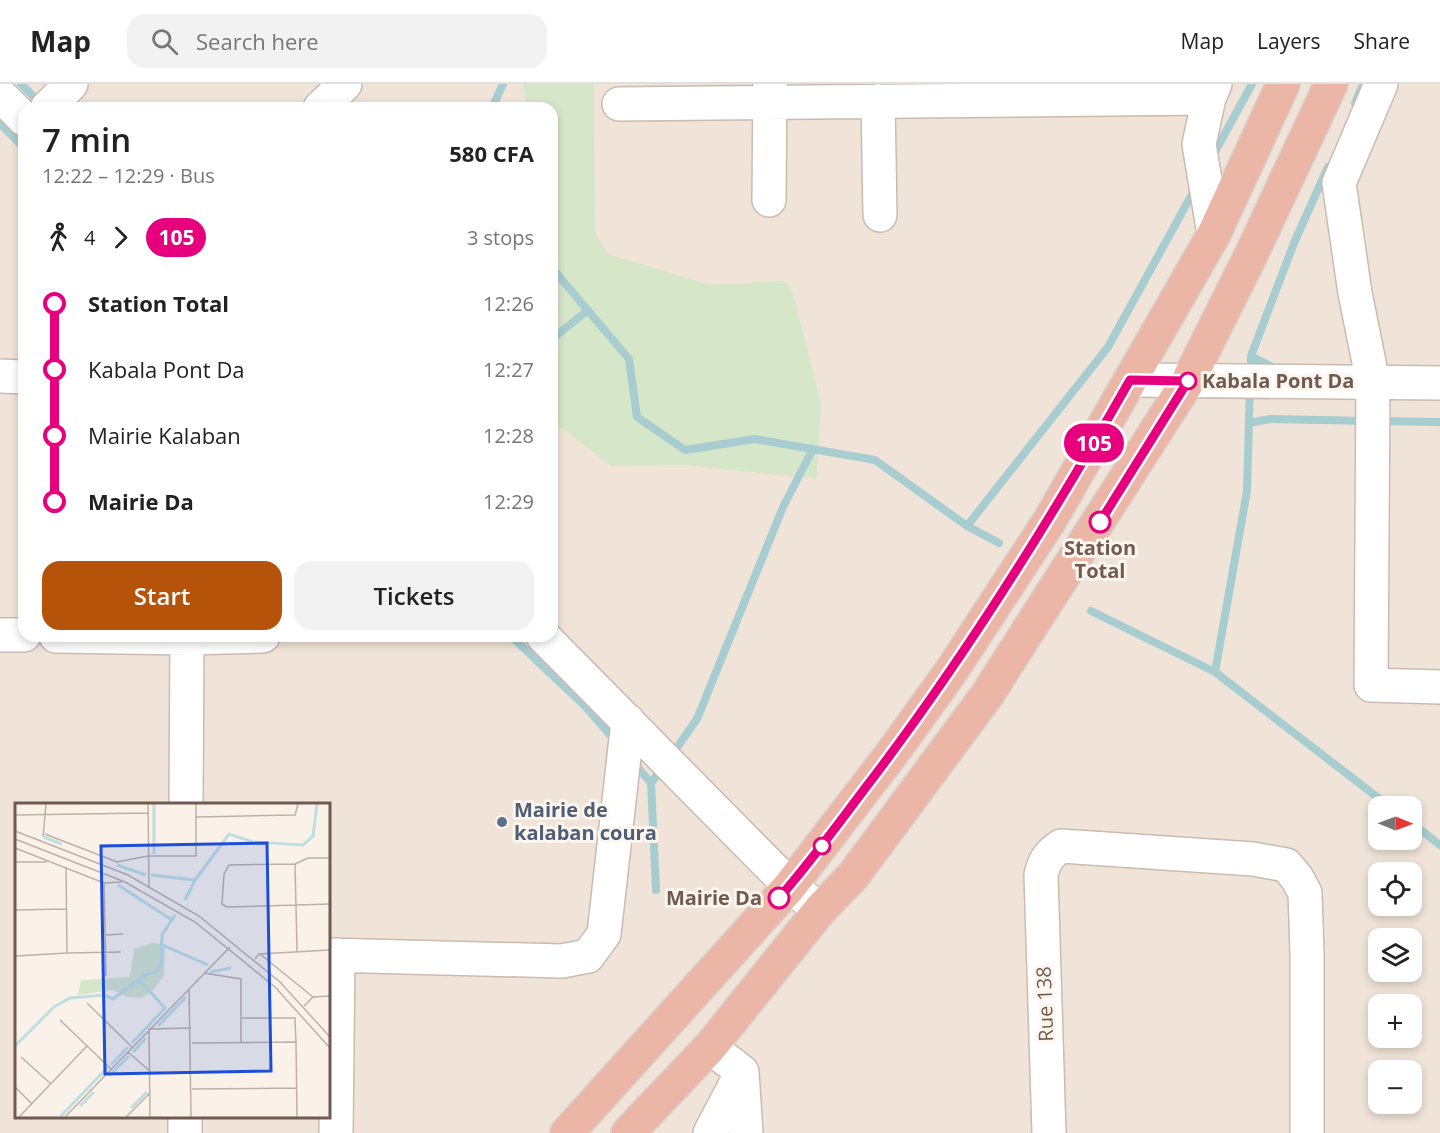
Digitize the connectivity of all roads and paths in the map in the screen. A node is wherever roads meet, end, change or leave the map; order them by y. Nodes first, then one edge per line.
1 (70, 84) edge
2 (345, 84) edge
3 (1283, 84) edge
4 (1331, 84) edge
5 (1381, 84) edge
6 (1212, 91) edge
7 (770, 93) edge
8 (0, 95) edge
9 (878, 101) junction
10 (52, 102) edge
11 (326, 102) edge
12 (619, 104) dead end
13 (18, 113) edge
14 (769, 200) dead end
15 (880, 215) dead end
16 (1214, 234) junction
17 (1130, 380) junction
18 (1188, 381) junction
19 (1373, 382) junction
20 (1440, 383) edge
21 (0, 635) edge
22 (18, 635) edge
23 (187, 642) edge
24 (549, 642) edge
25 (1440, 687) edge
26 (628, 721) junction
27 (186, 803) edge
28 (790, 886) junction
29 (820, 910) junction
30 (333, 955) edge
31 (710, 1047) junction
32 (742, 1072) junction
33 (336, 1133) edge
34 (567, 1133) edge
35 (628, 1133) edge
36 (710, 1133) edge
37 (746, 1133) edge
38 (1049, 1133) edge
39 (1307, 1133) edge

1 - 10 street
2 - 11 street
3 - 16 highway
4 - 18 highway
5 - 19 street
6 - 9 street
6 - 16 street
7 - 9 street
7 - 12 street
7 - 14 street
8 - 13 street
9 - 15 street
16 - 17 highway
17 - 18 street
17 - 28 highway
18 - 19 street
18 - 29 highway
19 - 20 street
19 - 25 street
21 - 22 street
23 - 27 street
24 - 26 street
26 - 28 street
26 - 30 street
28 - 29 street
28 - 34 highway
29 - 31 highway
30 - 33 street
31 - 32 street
31 - 35 highway
32 - 36 street
32 - 37 street
38 - 39 street, Rue 138

